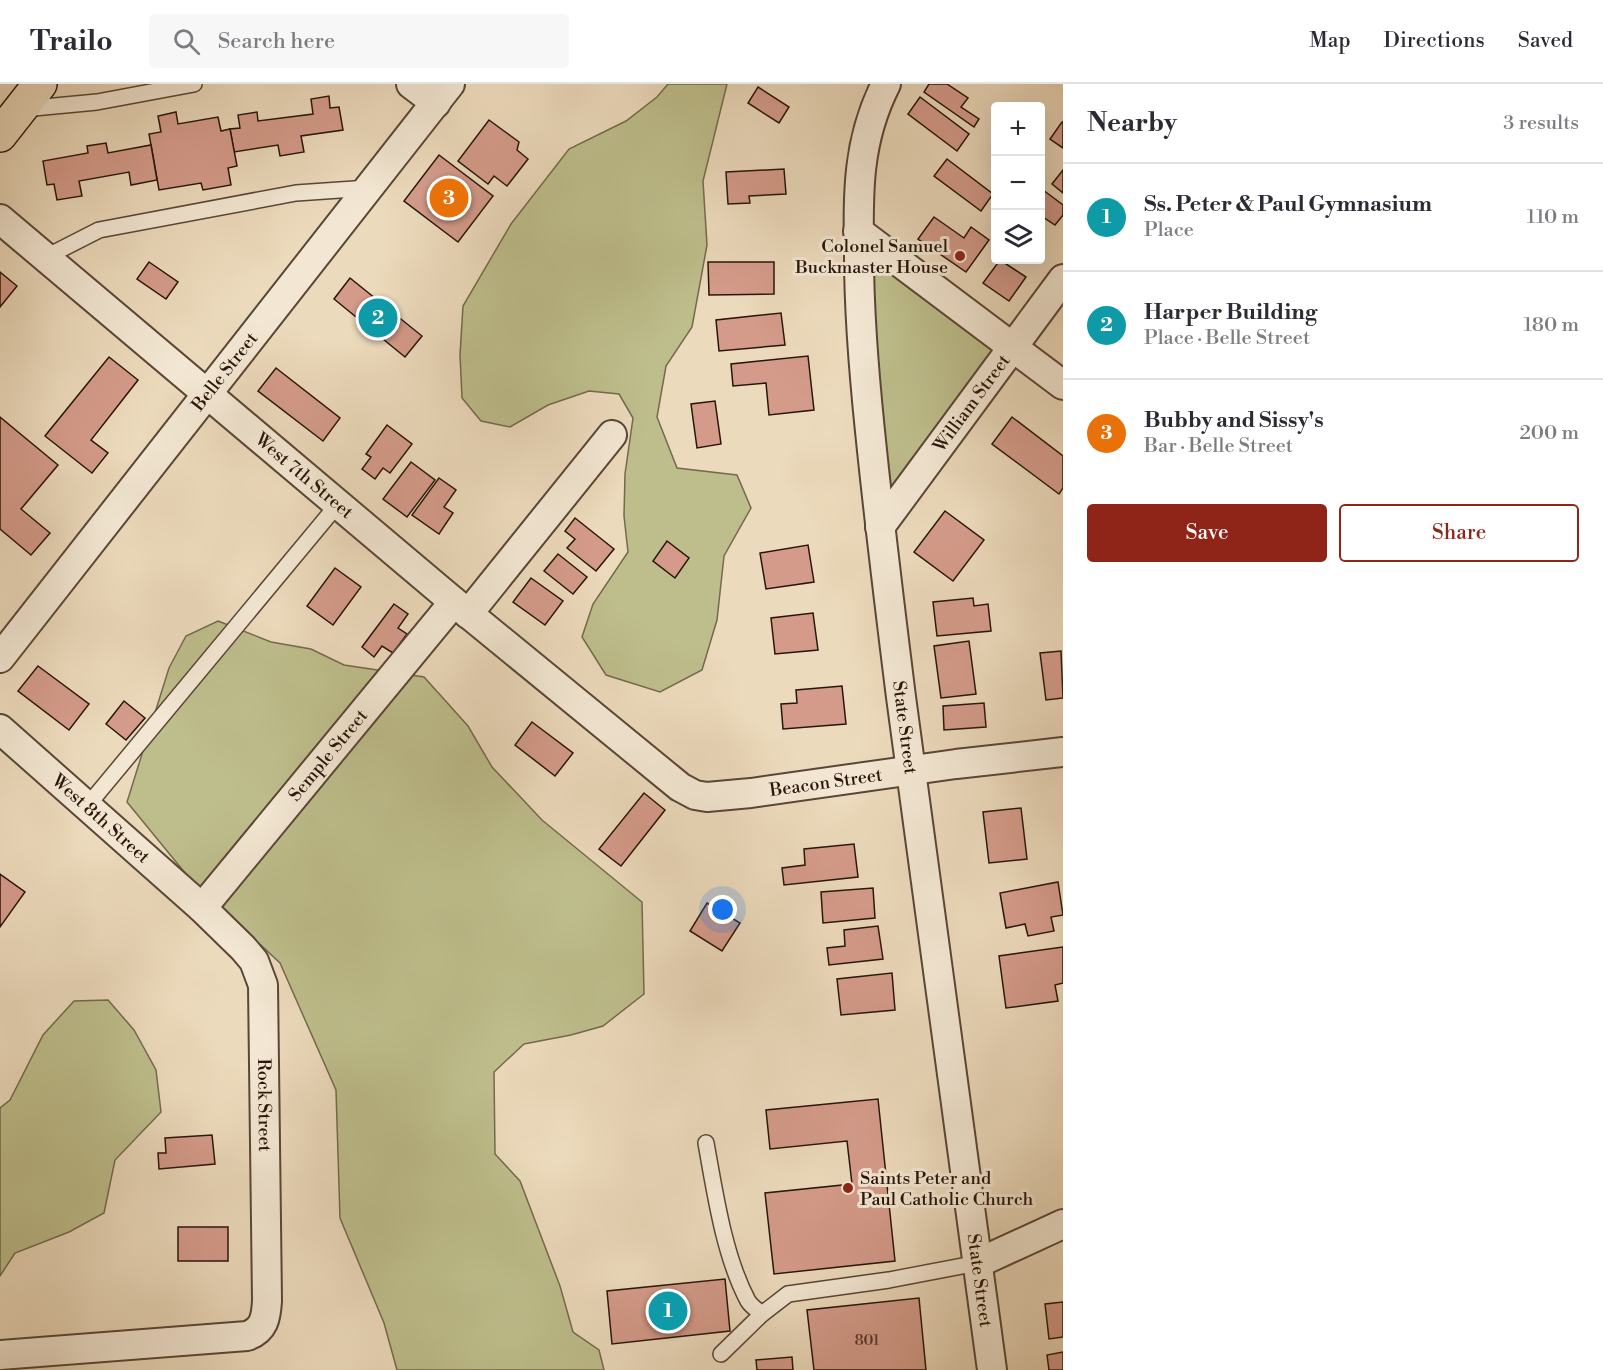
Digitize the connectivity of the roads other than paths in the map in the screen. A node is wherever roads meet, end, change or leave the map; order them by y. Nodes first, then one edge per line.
1 (40, 84) edge
2 (194, 84) edge
3 (411, 84) edge
4 (886, 84) edge
5 (443, 93) edge
6 (20, 110) junction
7 (0, 135) edge
8 (369, 188) junction
9 (0, 219) edge
10 (858, 231) junction
11 (46, 256) junction
12 (1063, 279) edge
13 (1013, 347) junction
14 (1063, 385) edge
15 (208, 394) junction
16 (612, 435) dead end
17 (338, 504) junction
18 (880, 527) junction
19 (461, 608) junction
20 (0, 658) edge
21 (0, 729) edge
22 (611, 730) joint
23 (1063, 752) edge
24 (911, 770) junction
25 (87, 805) junction
26 (202, 908) junction
27 (706, 1143) dead end
28 (1063, 1224) edge
29 (978, 1263) junction
30 (762, 1314) junction
31 (721, 1354) dead end
32 (0, 1355) edge
33 (992, 1370) edge

1 - 6 highway
2 - 6 lane
3 - 5 street
4 - 10 street, State Street
5 - 8 street, Belle Street
6 - 7 highway
8 - 11 lane
8 - 15 street, Belle Street
9 - 11 street, West 7th Street
10 - 13 street
10 - 18 street, State Street
11 - 15 street, West 7th Street
12 - 13 street, William Street
13 - 14 street
13 - 18 street, William Street
15 - 17 street, West 7th Street
15 - 20 street, Belle Street
16 - 19 street, Semple Street
17 - 19 street, West 7th Street
17 - 25 lane
18 - 24 street, State Street
19 - 22 street, West 7th Street
19 - 26 street, Semple Street
21 - 25 street, West 8th Street
22 - 24 street, Beacon Street
23 - 24 street, Beacon Street
24 - 29 street, State Street
25 - 26 street, West 8th Street
26 - 32 street, Rock Street
27 - 30 lane
28 - 29 street
29 - 30 lane
29 - 33 street, State Street
30 - 31 lane

